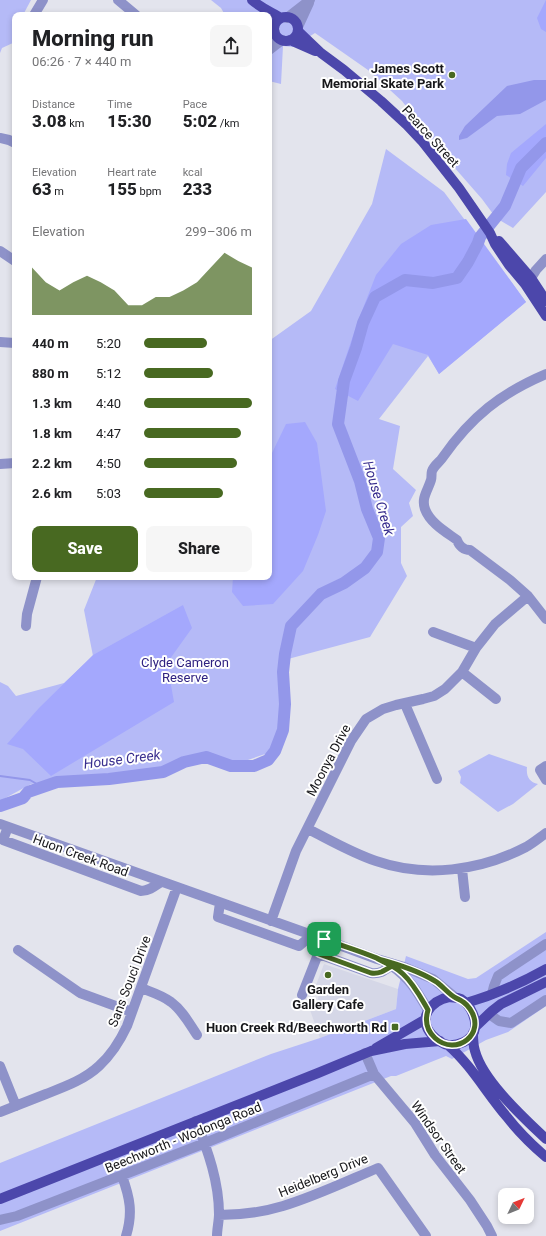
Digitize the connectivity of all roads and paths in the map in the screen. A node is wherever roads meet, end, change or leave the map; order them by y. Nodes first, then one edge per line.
1 (43, 0) edge
2 (118, 0) edge
3 (252, 0) edge
4 (310, 0) edge
5 (264, 11) edge
6 (36, 12) edge
7 (132, 12) edge
8 (272, 12) edge
9 (284, 18) junction
10 (298, 29) junction
11 (272, 30) edge
12 (286, 40) junction
13 (272, 48) edge
14 (321, 53) junction
15 (0, 138) edge
16 (12, 142) edge
17 (0, 251) edge
18 (12, 259) edge
19 (546, 259) edge
20 (528, 281) junction
21 (546, 301) edge
22 (546, 316) edge
23 (0, 342) edge
24 (12, 343) edge
25 (546, 374) edge
26 (0, 464) edge
27 (12, 464) edge
28 (36, 580) edge
29 (528, 596) junction
30 (546, 619) edge
31 (26, 626) dead end
32 (433, 632) dead end
33 (476, 648) junction
34 (462, 672) junction
35 (496, 699) dead end
36 (405, 704) junction
37 (546, 766) edge
38 (437, 779) dead end
39 (546, 780) edge
40 (4, 826) edge
41 (308, 828) junction
42 (546, 833) edge
43 (462, 869) junction
44 (161, 882) junction
45 (177, 887) junction
46 (465, 897) dead end
47 (220, 903) junction
48 (271, 920) junction
49 (312, 935) junction
50 (324, 939) junction
51 (546, 944) edge
52 (18, 950) dead end
53 (319, 954) junction
54 (378, 959) junction
55 (392, 966) junction
56 (546, 969) edge
57 (546, 982) edge
58 (142, 988) junction
59 (492, 994) junction
60 (302, 995) dead end
61 (456, 998) junction
62 (546, 1000) edge
63 (466, 1003) junction
64 (132, 1012) junction
65 (427, 1014) junction
66 (488, 1014) junction
67 (474, 1030) junction
68 (197, 1035) dead end
69 (444, 1043) junction
70 (368, 1052) junction
71 (0, 1066) edge
72 (374, 1074) junction
73 (16, 1106) junction
74 (0, 1112) edge
75 (196, 1121) junction
76 (546, 1139) edge
77 (205, 1143) junction
78 (546, 1157) edge
79 (122, 1176) junction
80 (0, 1199) edge
81 (219, 1215) junction
82 (0, 1220) edge
83 (126, 1236) edge
84 (216, 1236) edge
85 (426, 1236) edge
86 (492, 1236) edge

1 - 6 street
2 - 7 street
3 - 5 main road
4 - 9 street
4 - 10 street
8 - 9 main road
9 - 10 main road
9 - 11 main road
10 - 12 main road
10 - 14 main road, Pearce Street
11 - 12 main road
12 - 13 street
12 - 14 main road, Pearce Street
14 - 20 main road, Pearce Street
15 - 16 street
17 - 18 street
19 - 20 street
20 - 21 main road, Pearce Street
20 - 22 main road, Pearce Street
23 - 24 street
25 - 29 street
26 - 27 street
28 - 31 street
29 - 30 street
29 - 33 street, Moonya Drive
32 - 33 street
33 - 34 street, Moonya Drive
34 - 35 street
34 - 36 street, Moonya Drive
36 - 38 street
36 - 41 street, Moonya Drive
37 - 39 street
40 - 44 street, Huon Creek Road
40 - 44 street, Huon Creek Road
41 - 43 street
41 - 48 street, Moonya Drive
42 - 43 street
43 - 46 street
44 - 45 street, Huon Creek Road
45 - 47 street, Huon Creek Road
45 - 58 street, Sans Souci Drive
47 - 48 street, Huon Creek Road
47 - 49 street
48 - 49 street, Huon Creek Road
49 - 50 street, Huon Creek Road
50 - 53 street
50 - 54 street, Huon Creek Road
51 - 59 street
52 - 64 street
53 - 55 street
53 - 60 street
54 - 55 street, Huon Creek Road
54 - 61 street, Huon Creek Road
55 - 65 street, Huon Creek Road
56 - 59 main road
57 - 66 main road
58 - 64 street, Sans Souci Drive
58 - 68 street
59 - 63 main road
61 - 63 main road
61 - 65 main road
62 - 66 street
63 - 67 main road
64 - 73 street, Sans Souci Drive
65 - 69 main road
65 - 70 main road, Beechworth - Wodonga Road
66 - 67 main road
67 - 69 main road
67 - 76 main road
69 - 70 main road, Beechworth - Wodonga Road
69 - 78 main road
70 - 72 street, Windsor Street
70 - 75 main road, Beechworth - Wodonga Road
71 - 73 street
72 - 77 street, Beechworth - Wodonga Road
72 - 86 street, Windsor Street
73 - 74 street, Sans Souci Drive
75 - 77 street
75 - 80 main road, Beechworth - Wodonga Road
77 - 79 street, Beechworth - Wodonga Road
77 - 81 street
79 - 82 street, Beechworth - Wodonga Road
79 - 83 street
81 - 84 street
81 - 85 street, Heidelberg Drive

